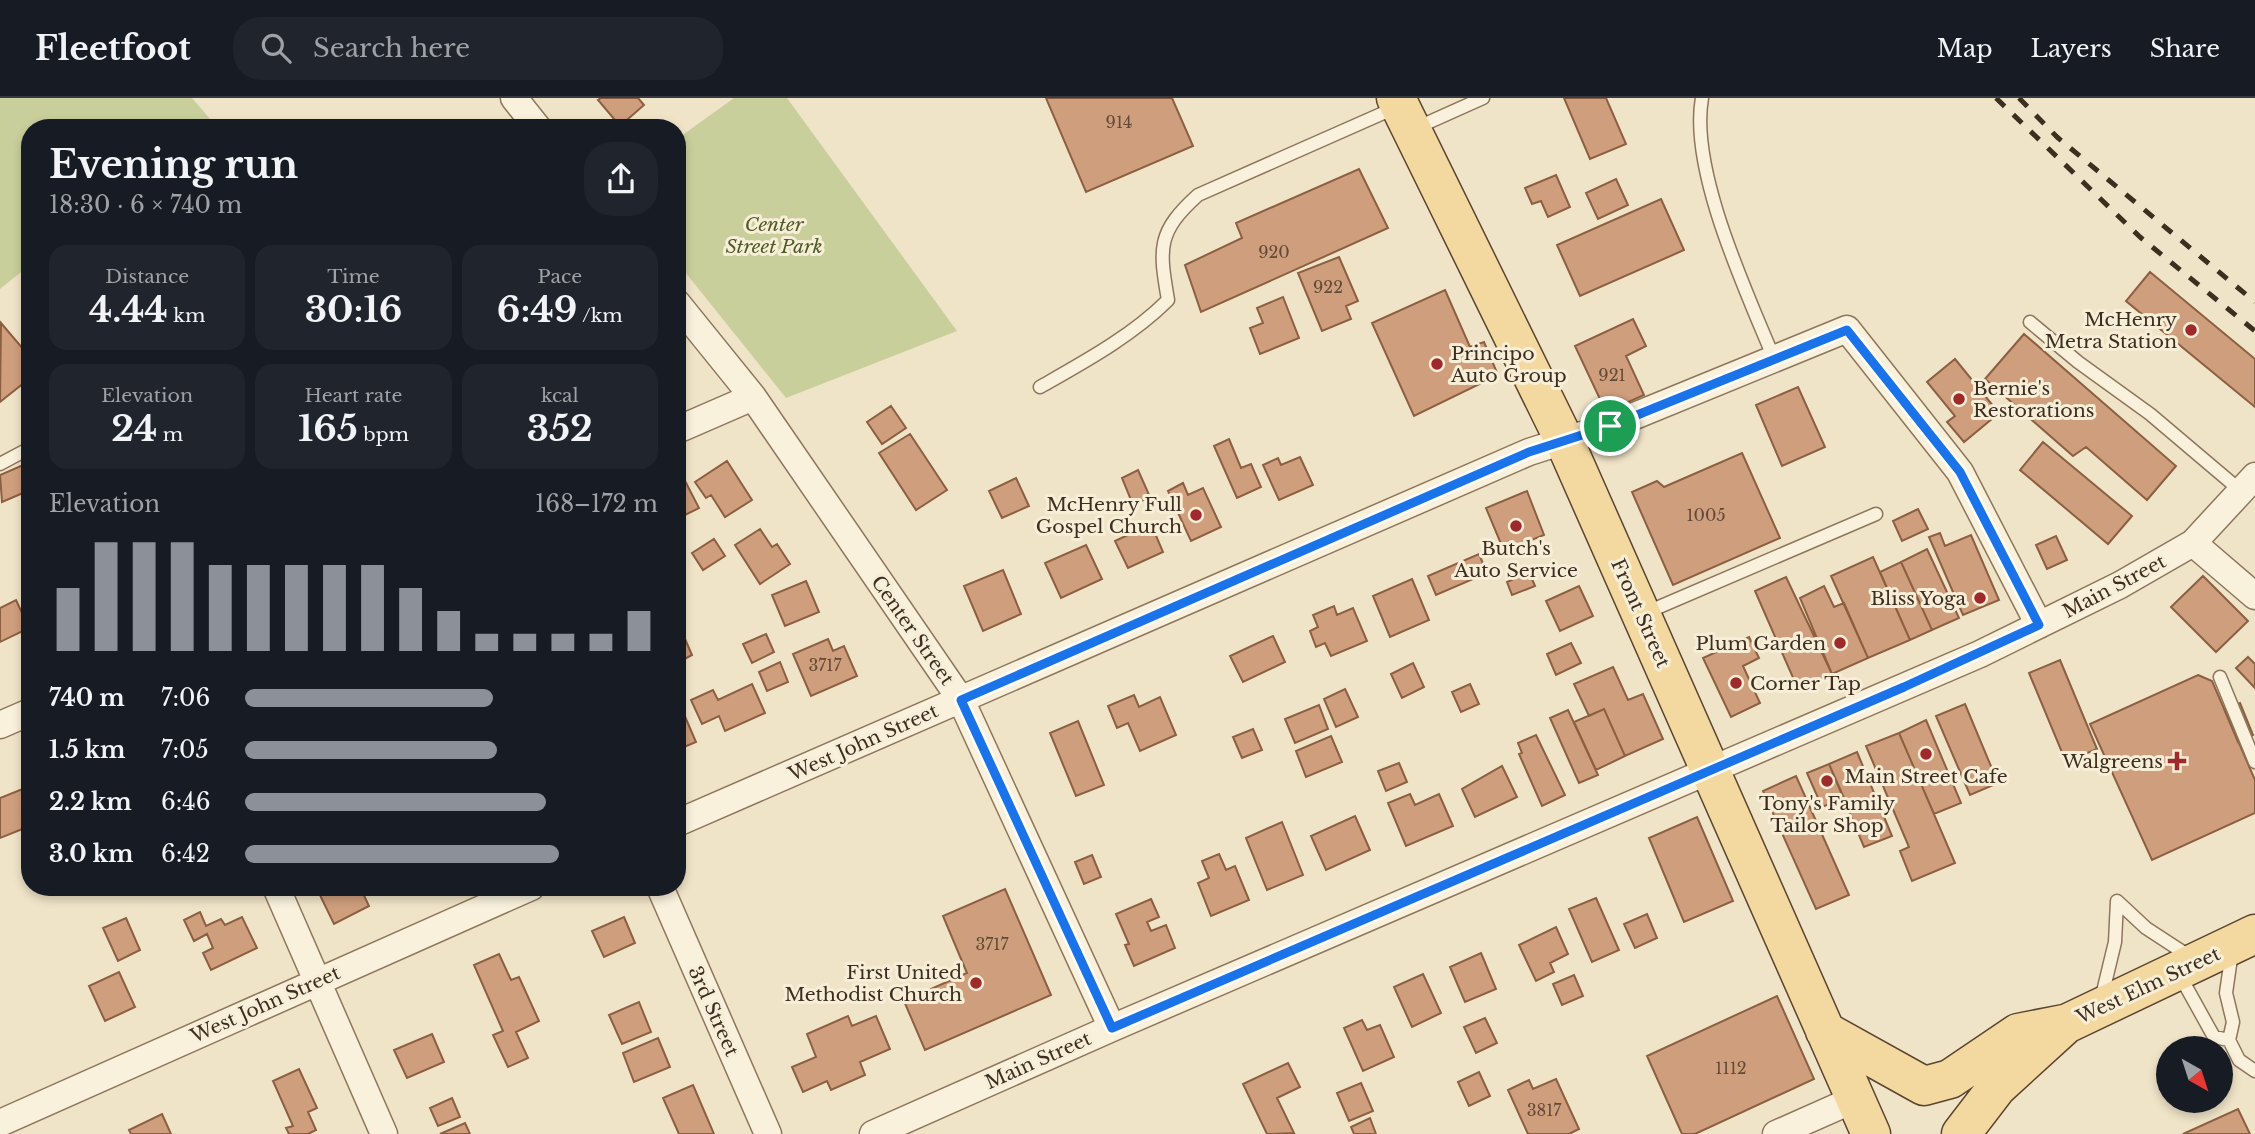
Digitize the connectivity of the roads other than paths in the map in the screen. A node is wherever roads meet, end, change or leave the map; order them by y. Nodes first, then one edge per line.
1 (514, 98) edge
2 (1483, 98) edge
3 (1702, 98) edge
4 (1460, 103) edge
5 (1403, 111) edge
6 (531, 119) edge
7 (686, 314) edge
8 (2030, 322) dead end
9 (1775, 361) junction
10 (1040, 387) dead end
11 (752, 397) junction
12 (686, 426) edge
13 (1564, 440) junction
14 (21, 454) edge
15 (0, 464) edge
16 (2248, 484) edge
17 (1876, 513) dead end
18 (2193, 543) junction
19 (2255, 596) edge
20 (1642, 614) junction
21 (2039, 625) junction
22 (2220, 677) dead end
23 (961, 700) junction
24 (21, 716) edge
25 (0, 725) edge
26 (2255, 762) edge
27 (1712, 770) junction
28 (686, 819) edge
29 (280, 896) edge
30 (510, 896) edge
31 (664, 896) edge
32 (2244, 939) edge
33 (2187, 966) junction
34 (317, 980) junction
35 (2083, 1015) junction
36 (1112, 1028) junction
37 (1825, 1031) junction
38 (2214, 1036) edge
39 (2230, 1036) edge
40 (2233, 1048) edge
41 (2255, 1071) edge
42 (1855, 1099) junction
43 (0, 1123) edge
44 (384, 1134) edge
45 (768, 1134) edge
46 (873, 1134) edge
47 (1776, 1134) edge
48 (1871, 1134) edge
49 (1961, 1134) edge

1 - 6 street
2 - 4 lane
3 - 9 lane
4 - 5 lane
5 - 10 lane
5 - 13 main road, Front Street
7 - 11 street, Center Street
8 - 16 lane
9 - 13 street, West John Street
9 - 21 street, West John Street
11 - 12 street
11 - 23 street, Center Street
13 - 20 main road, Front Street
13 - 23 street, West John Street
14 - 15 lane
16 - 18 street, Main Street
17 - 20 lane
18 - 19 street
18 - 21 street, Main Street
20 - 27 main road, Front Street
21 - 27 street, Main Street
22 - 26 lane
23 - 28 street, West John Street
23 - 36 street, Center Street
24 - 25 street
27 - 36 street, Main Street
27 - 37 main road, Front Street
29 - 34 street
30 - 34 street, West John Street
31 - 45 street, 3rd Street
32 - 33 main road, West Elm Street
32 - 39 lane
33 - 35 main road, West Elm Street
33 - 35 lane
33 - 38 lane
34 - 43 street, West John Street
34 - 44 street
35 - 37 main road
35 - 49 main road, West Elm Street
36 - 46 street, Main Street
37 - 42 main road, Front Street
40 - 41 lane
42 - 47 street
42 - 48 main road, Front Street

